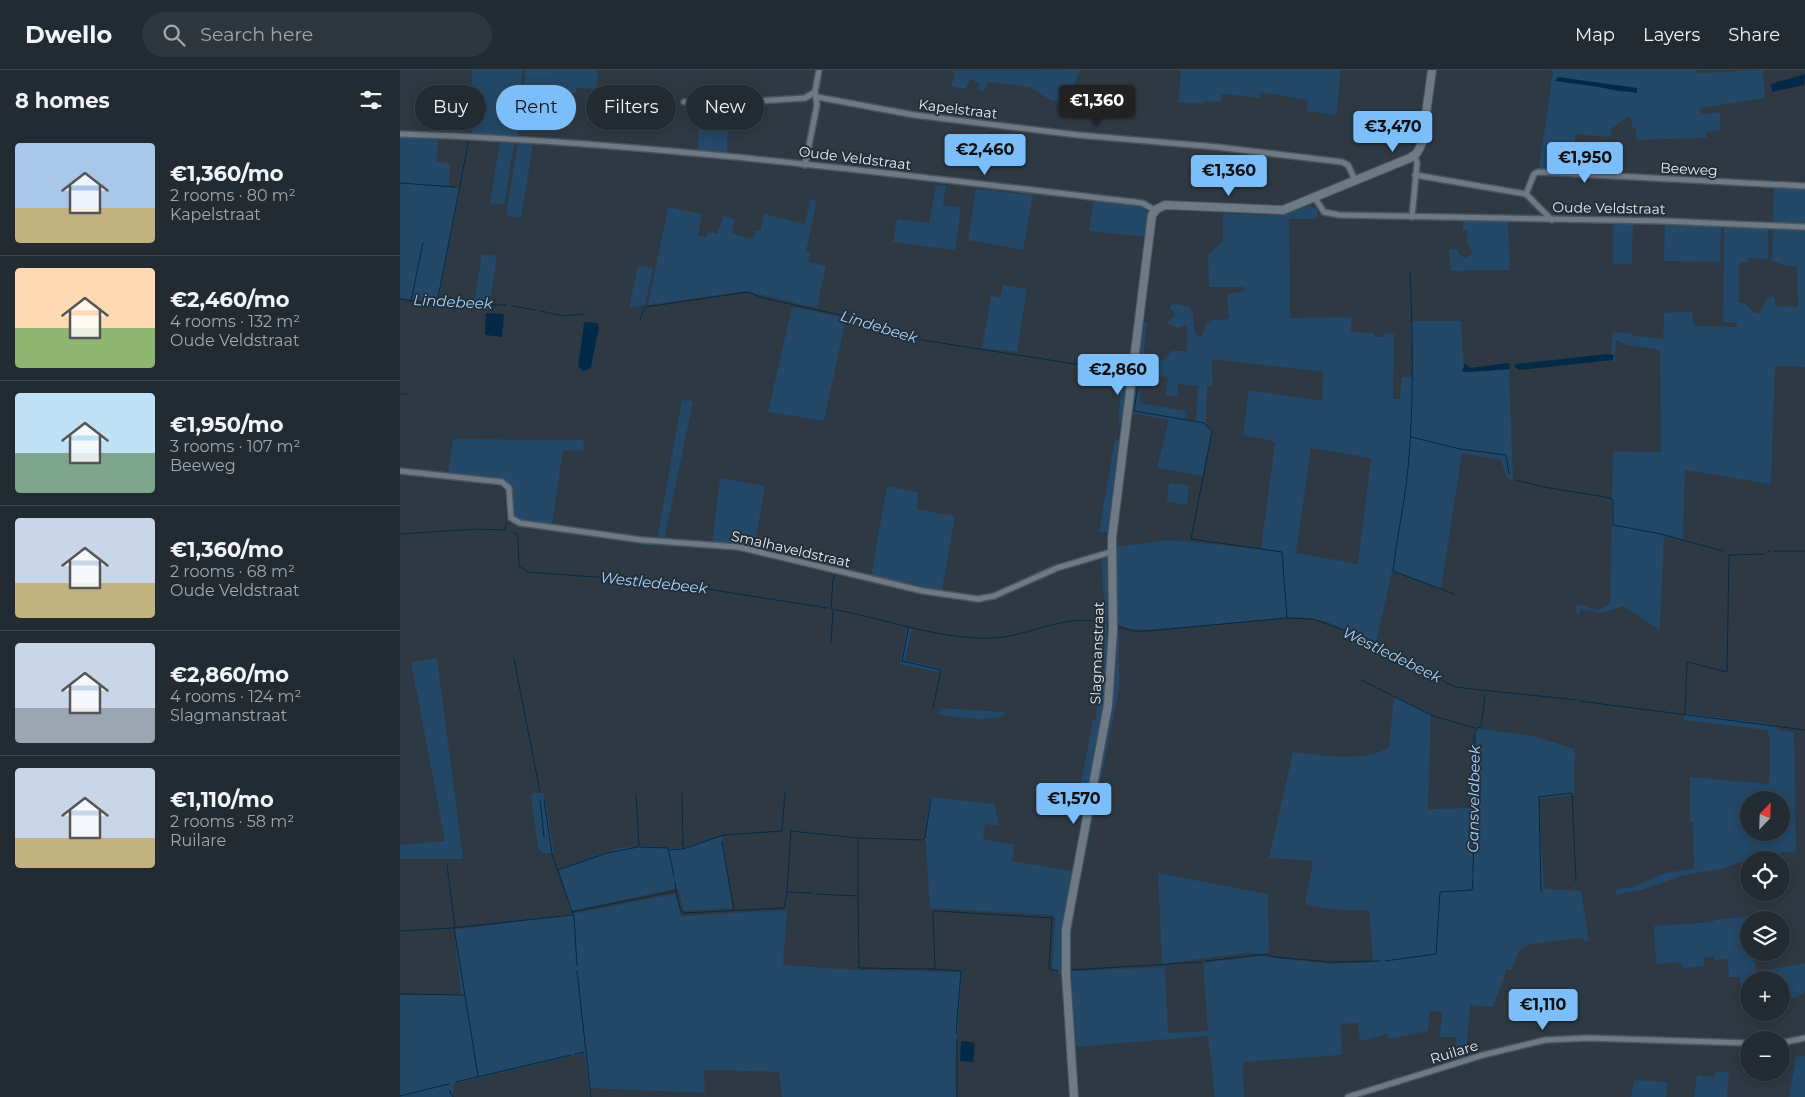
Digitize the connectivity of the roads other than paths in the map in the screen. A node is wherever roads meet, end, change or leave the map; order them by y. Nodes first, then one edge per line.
1 (819, 70) edge
2 (1432, 70) edge
3 (816, 95) junction
4 (684, 102) dead end
5 (400, 134) edge
6 (1415, 155) junction
7 (805, 165) junction
8 (1415, 175) junction
9 (1355, 180) junction
10 (1805, 186) edge
11 (1526, 194) junction
12 (1315, 198) junction
13 (1155, 210) junction
14 (1412, 217) junction
15 (1552, 220) junction
16 (1805, 227) edge
17 (400, 471) edge
18 (1111, 552) junction
19 (1805, 1038) edge
20 (1790, 1041) edge
21 (1740, 1043) edge
22 (1074, 1097) edge
23 (1348, 1097) edge

1 - 3 street
2 - 6 main road
3 - 4 street, Kapelstraat
3 - 7 street
3 - 9 street, Kapelstraat
5 - 7 street, Oude Veldstraat
6 - 8 street
6 - 9 main road
7 - 13 street, Oude Veldstraat
8 - 11 street
8 - 14 street
9 - 12 main road
10 - 11 street, Beeweg
11 - 15 street
12 - 13 main road, Oude Veldstraat
12 - 14 street, Oude Veldstraat
13 - 18 main road, Slagmanstraat
14 - 15 street, Oude Veldstraat
15 - 16 street, Oude Veldstraat
17 - 18 street, Smalhaveldstraat
18 - 22 main road, Slagmanstraat
19 - 20 street
21 - 23 street, Ruilare

